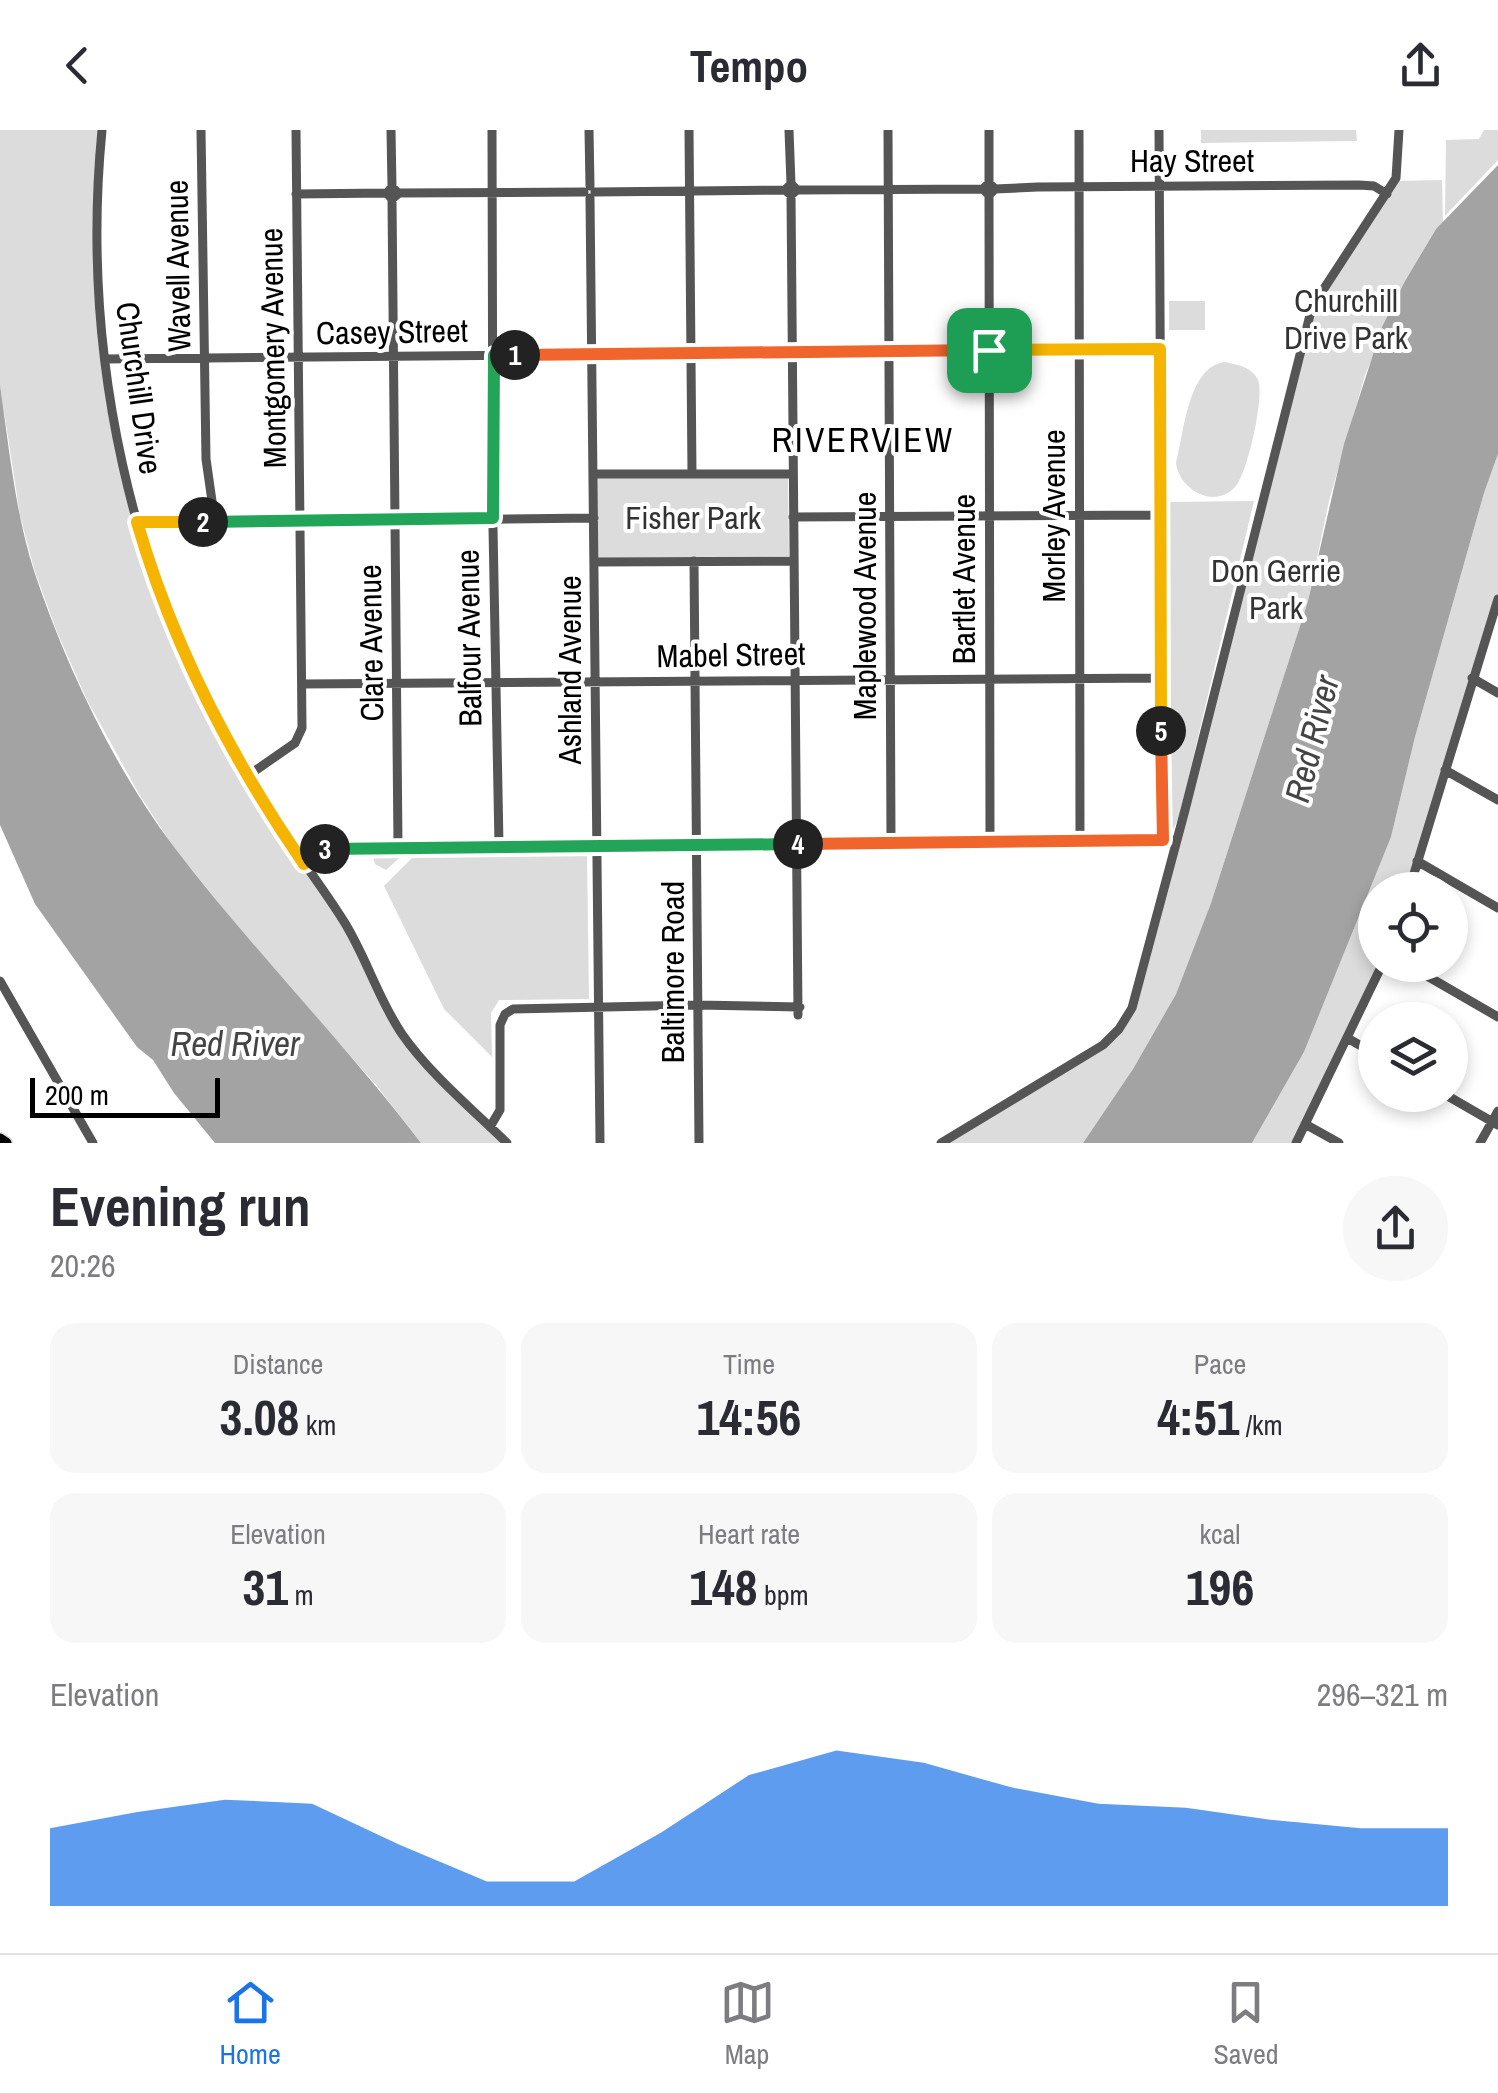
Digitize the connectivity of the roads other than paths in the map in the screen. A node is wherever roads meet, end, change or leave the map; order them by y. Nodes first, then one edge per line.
1 (102, 130) edge
2 (201, 130) edge
3 (296, 130) edge
4 (391, 130) edge
5 (492, 130) edge
6 (589, 130) edge
7 (689, 130) edge
8 (789, 130) edge
9 (888, 130) edge
10 (989, 130) edge
11 (1078, 130) edge
12 (1159, 130) edge
13 (1399, 130) edge
14 (1159, 185) junction
15 (1078, 187) junction
16 (887, 189) junction
17 (989, 189) junction
18 (791, 190) junction
19 (493, 192) junction
20 (590, 192) junction
21 (689, 192) junction
22 (392, 193) junction
23 (296, 194) junction
24 (1387, 194) junction
25 (1160, 349) junction
26 (989, 350) junction
27 (1079, 350) junction
28 (889, 351) junction
29 (792, 353) junction
30 (592, 354) junction
31 (690, 354) junction
32 (494, 355) junction
33 (393, 356) junction
34 (204, 358) junction
35 (298, 358) junction
36 (105, 360) junction
37 (594, 474) junction
38 (692, 474) junction
39 (792, 474) junction
40 (890, 514) junction
41 (1160, 515) junction
42 (990, 516) junction
43 (1078, 516) junction
44 (793, 517) junction
45 (493, 518) junction
46 (594, 518) junction
47 (394, 520) junction
48 (300, 521) junction
49 (137, 522) junction
50 (215, 522) junction
51 (794, 561) junction
52 (594, 562) junction
53 (694, 562) junction
54 (1498, 599) edge
55 (891, 678) junction
56 (1078, 678) junction
57 (1161, 678) junction
58 (1472, 678) junction
59 (990, 679) junction
60 (794, 680) junction
61 (595, 681) junction
62 (695, 681) junction
63 (397, 683) junction
64 (494, 683) junction
65 (302, 684) junction
66 (1498, 693) edge
67 (1446, 770) junction
68 (246, 777) junction
69 (1498, 800) edge
70 (1163, 840) junction
71 (1176, 840) junction
72 (891, 842) junction
73 (990, 843) junction
74 (1080, 843) junction
75 (697, 844) junction
76 (798, 844) junction
77 (597, 845) junction
78 (398, 846) junction
79 (499, 846) junction
80 (1418, 861) junction
81 (304, 864) junction
82 (1415, 872) edge
83 (1498, 908) edge
84 (0, 981) edge
85 (1374, 982) edge
86 (1438, 982) edge
87 (698, 1005) junction
88 (598, 1008) junction
89 (1498, 1016) edge
90 (1349, 1039) junction
91 (1358, 1044) edge
92 (1468, 1108) edge
93 (1498, 1111) edge
94 (1495, 1123) edge
95 (1306, 1124) junction
96 (490, 1127) junction
97 (93, 1143) edge
98 (507, 1143) edge
99 (600, 1143) edge
100 (699, 1143) edge
101 (941, 1143) edge
102 (1296, 1143) edge
103 (1339, 1143) edge
104 (1480, 1143) edge

1 - 36 street, Churchill Drive
2 - 34 street, Wavell Avenue
3 - 23 street, Montgomery Avenue
4 - 22 street, Clare Avenue
5 - 19 street, Balfour Avenue
6 - 20 street, Ashland Avenue
7 - 21 street
8 - 18 street
9 - 16 street, Maplewood Avenue
10 - 17 street, Bartlet Avenue
11 - 15 street, Morley Avenue
12 - 14 street
13 - 24 street
14 - 15 street, Hay Street
14 - 24 street, Hay Street
14 - 25 street
15 - 17 street, Hay Street
15 - 27 street, Morley Avenue
16 - 17 street, Hay Street
16 - 18 street, Hay Street
16 - 28 street, Maplewood Avenue
17 - 26 street, Bartlet Avenue
18 - 21 street, Hay Street
18 - 29 street
19 - 20 street, Hay Street
19 - 22 street, Hay Street
19 - 32 street, Balfour Avenue
20 - 21 street, Hay Street
20 - 30 street, Ashland Avenue
21 - 31 street
22 - 23 street, Hay Street
22 - 33 street, Clare Avenue
23 - 35 street, Montgomery Avenue
24 - 71 street
25 - 27 street, Casey Street
25 - 41 street
26 - 27 street, Casey Street
26 - 28 street, Casey Street
26 - 42 street, Bartlet Avenue
27 - 43 street, Morley Avenue
28 - 29 street, Casey Street
28 - 40 street, Maplewood Avenue
29 - 31 street, Casey Street
29 - 39 street
30 - 31 street, Casey Street
30 - 32 street, Casey Street
30 - 37 street, Ashland Avenue
31 - 38 street
32 - 33 street, Casey Street
32 - 45 street, Balfour Avenue
33 - 35 street, Casey Street
33 - 47 street, Clare Avenue
34 - 35 street, Casey Street
34 - 36 street, Casey Street
34 - 50 street, Wavell Avenue
35 - 48 street, Montgomery Avenue
36 - 49 street, Churchill Drive
37 - 38 street
37 - 46 street, Ashland Avenue
38 - 39 street
39 - 44 street
40 - 42 street
40 - 44 street
40 - 55 street, Maplewood Avenue
41 - 43 street
41 - 57 street
42 - 43 street
42 - 59 street, Bartlet Avenue
43 - 56 street, Morley Avenue
44 - 51 street
45 - 46 street
45 - 47 street
45 - 64 street, Balfour Avenue
46 - 52 street, Ashland Avenue
47 - 48 street
47 - 63 street, Clare Avenue
48 - 50 street
48 - 65 street, Montgomery Avenue
49 - 50 street
49 - 68 street, Churchill Drive
51 - 53 street
51 - 60 street
52 - 53 street
52 - 61 street, Ashland Avenue
53 - 62 street, Baltimore Road
54 - 58 street
55 - 59 street, Mabel Street
55 - 60 street, Mabel Street
55 - 72 street, Maplewood Avenue
56 - 57 street, Mabel Street
56 - 59 street, Mabel Street
56 - 74 street, Morley Avenue
57 - 70 street
58 - 66 street
58 - 67 street
59 - 73 street, Bartlet Avenue
60 - 62 street, Mabel Street
60 - 76 street
61 - 62 street, Mabel Street
61 - 64 street, Mabel Street
61 - 77 street, Ashland Avenue
62 - 75 street, Baltimore Road
63 - 64 street, Mabel Street
63 - 65 street, Mabel Street
63 - 78 street, Clare Avenue
64 - 79 street, Balfour Avenue
65 - 68 street, Montgomery Avenue
67 - 69 street
67 - 80 street
68 - 81 street, Churchill Drive
70 - 71 street
70 - 74 street
71 - 101 street
72 - 73 street
72 - 76 street
73 - 74 street
75 - 76 street
75 - 77 street
75 - 87 street, Baltimore Road
76 - 87 street
77 - 79 street
77 - 88 street, Ashland Avenue
78 - 79 street
78 - 81 street
80 - 82 street
80 - 83 street
81 - 96 street, Churchill Drive
84 - 97 street
85 - 90 street
86 - 89 street
87 - 88 street
87 - 100 street, Baltimore Road
88 - 96 street
88 - 99 street, Ashland Avenue
90 - 91 street
90 - 95 street
92 - 94 street
93 - 94 street
94 - 104 street
95 - 102 street
95 - 103 street
96 - 98 street, Churchill Drive

